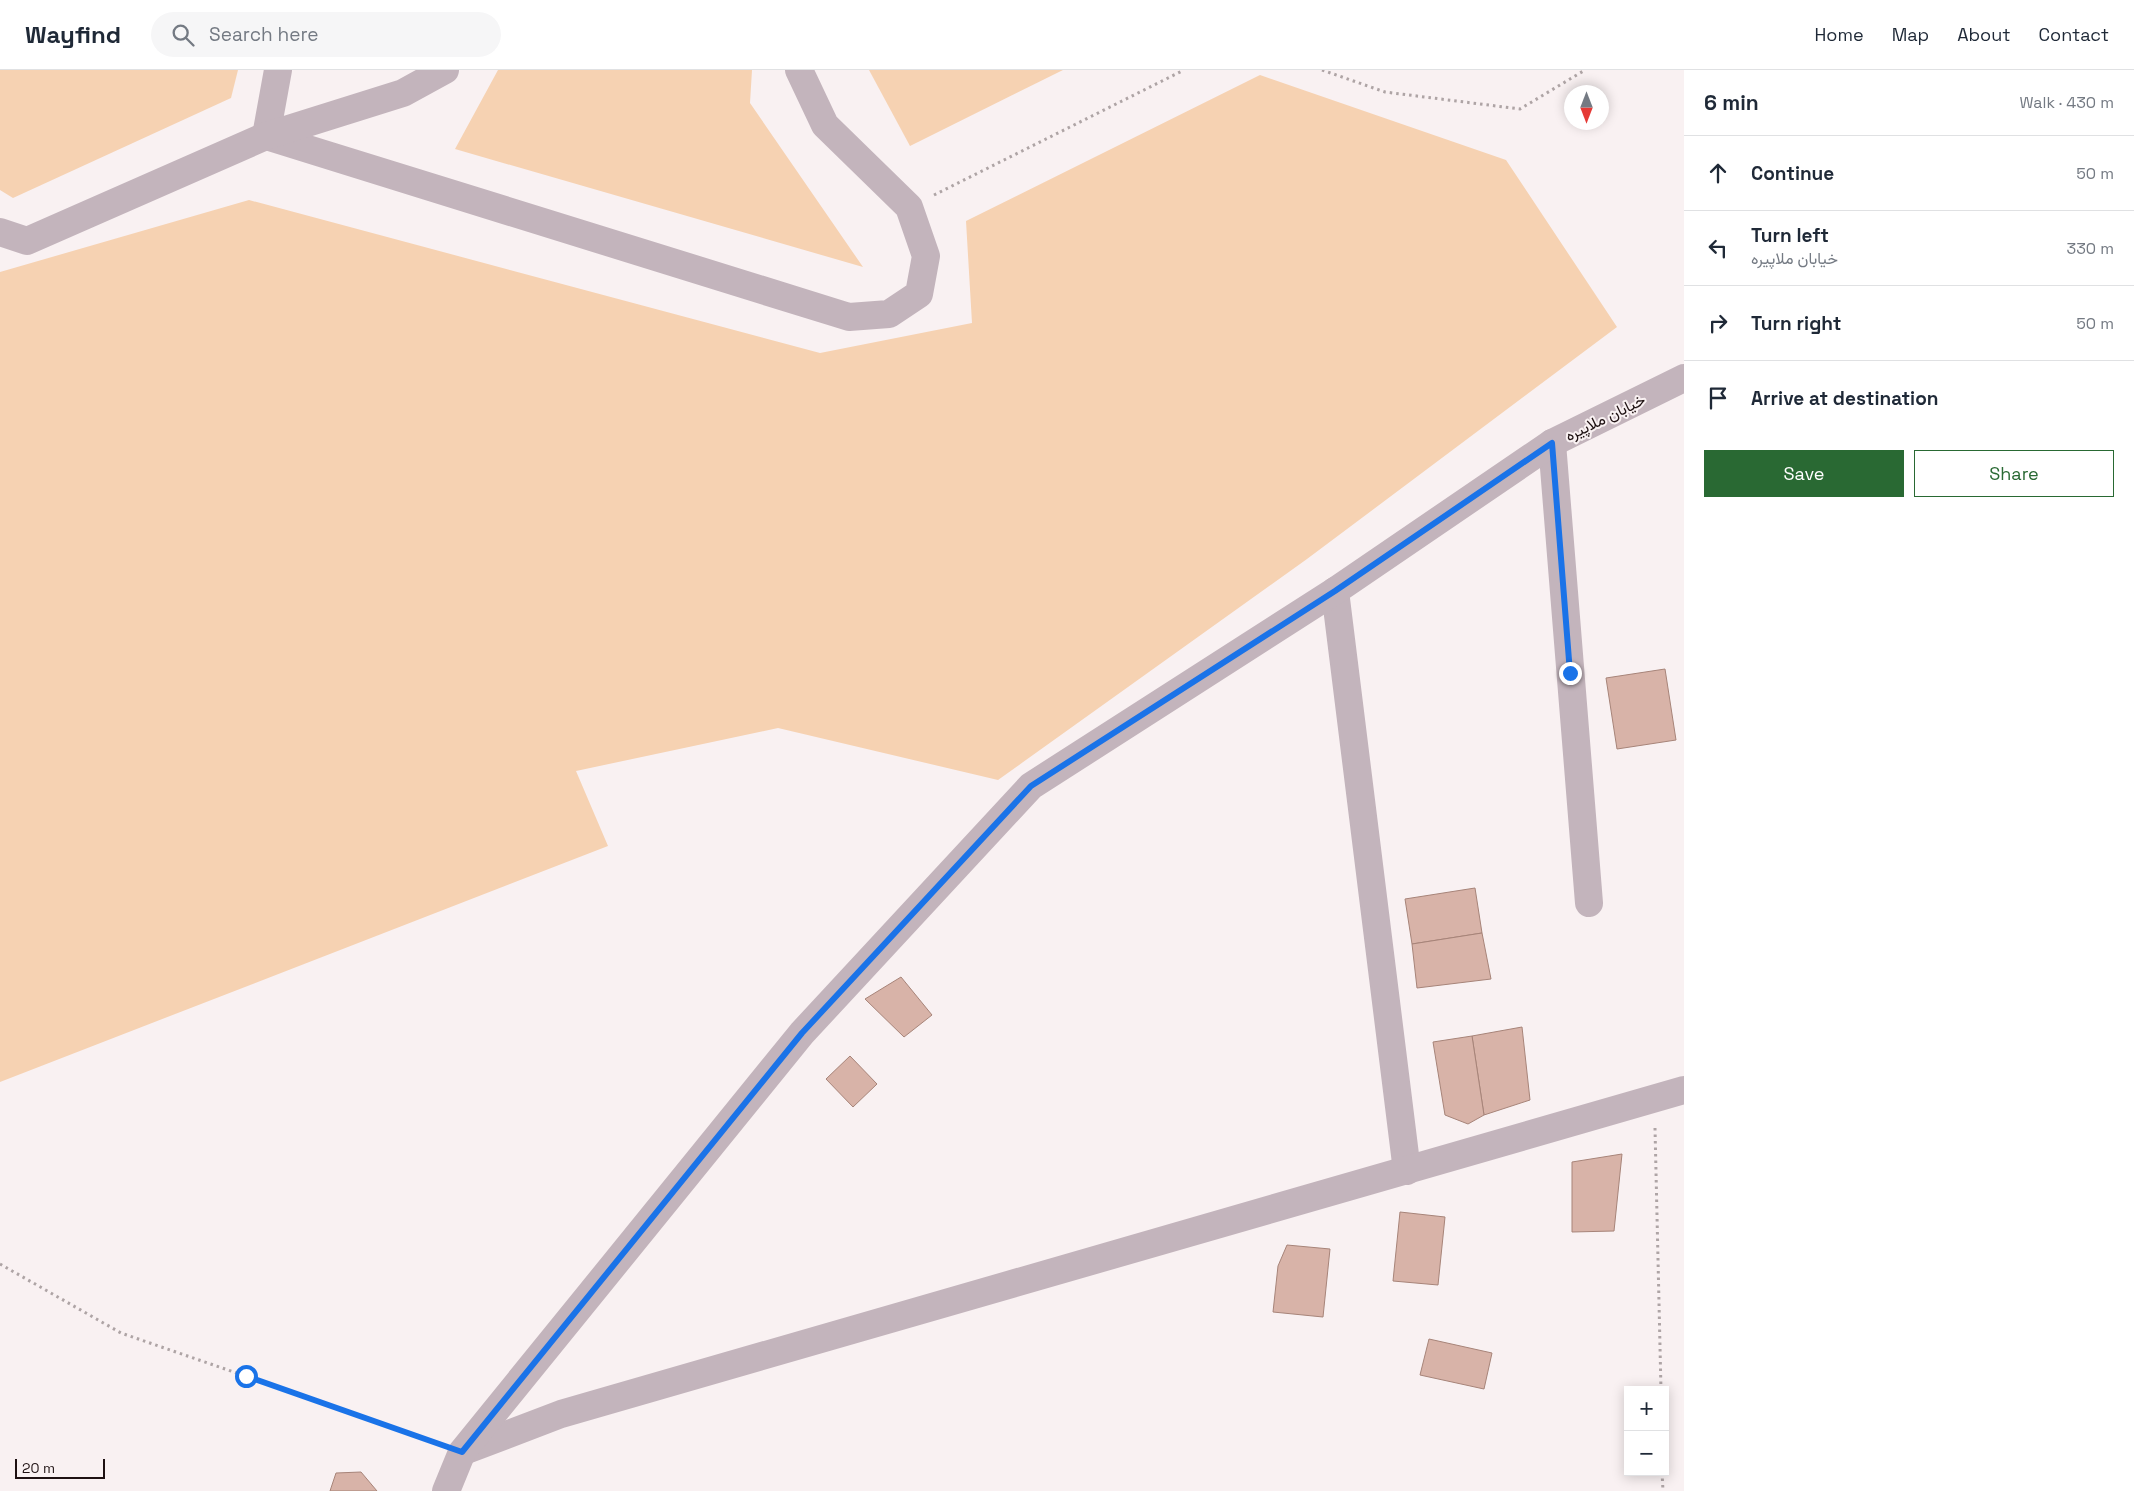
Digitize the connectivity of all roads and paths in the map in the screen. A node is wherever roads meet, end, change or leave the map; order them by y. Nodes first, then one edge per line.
1 (278, 70) edge
2 (445, 70) edge
3 (799, 70) edge
4 (1184, 70) edge
5 (1322, 70) edge
6 (1585, 70) edge
7 (266, 136) junction
8 (909, 207) junction
9 (0, 232) edge
10 (1684, 378) edge
11 (1552, 443) junction
12 (1335, 591) junction
13 (1589, 902) dead end
14 (1684, 1090) edge
15 (1654, 1100) junction
16 (1407, 1171) junction
17 (0, 1264) edge
18 (1661, 1386) edge
19 (462, 1452) junction
20 (1662, 1476) edge
21 (446, 1491) edge
22 (1663, 1491) edge

1 - 7 street
2 - 7 street
3 - 8 street
4 - 8 path
5 - 6 path
7 - 8 street
7 - 9 street
10 - 11 street, خیابان ملاپیره
11 - 12 street, خیابان ملاپیره
11 - 13 street
12 - 16 street
12 - 19 street, خیابان ملاپیره
14 - 15 street
15 - 16 street
15 - 18 path
16 - 19 street
17 - 19 path
19 - 21 street, خیابان ملاپیره
20 - 22 path

